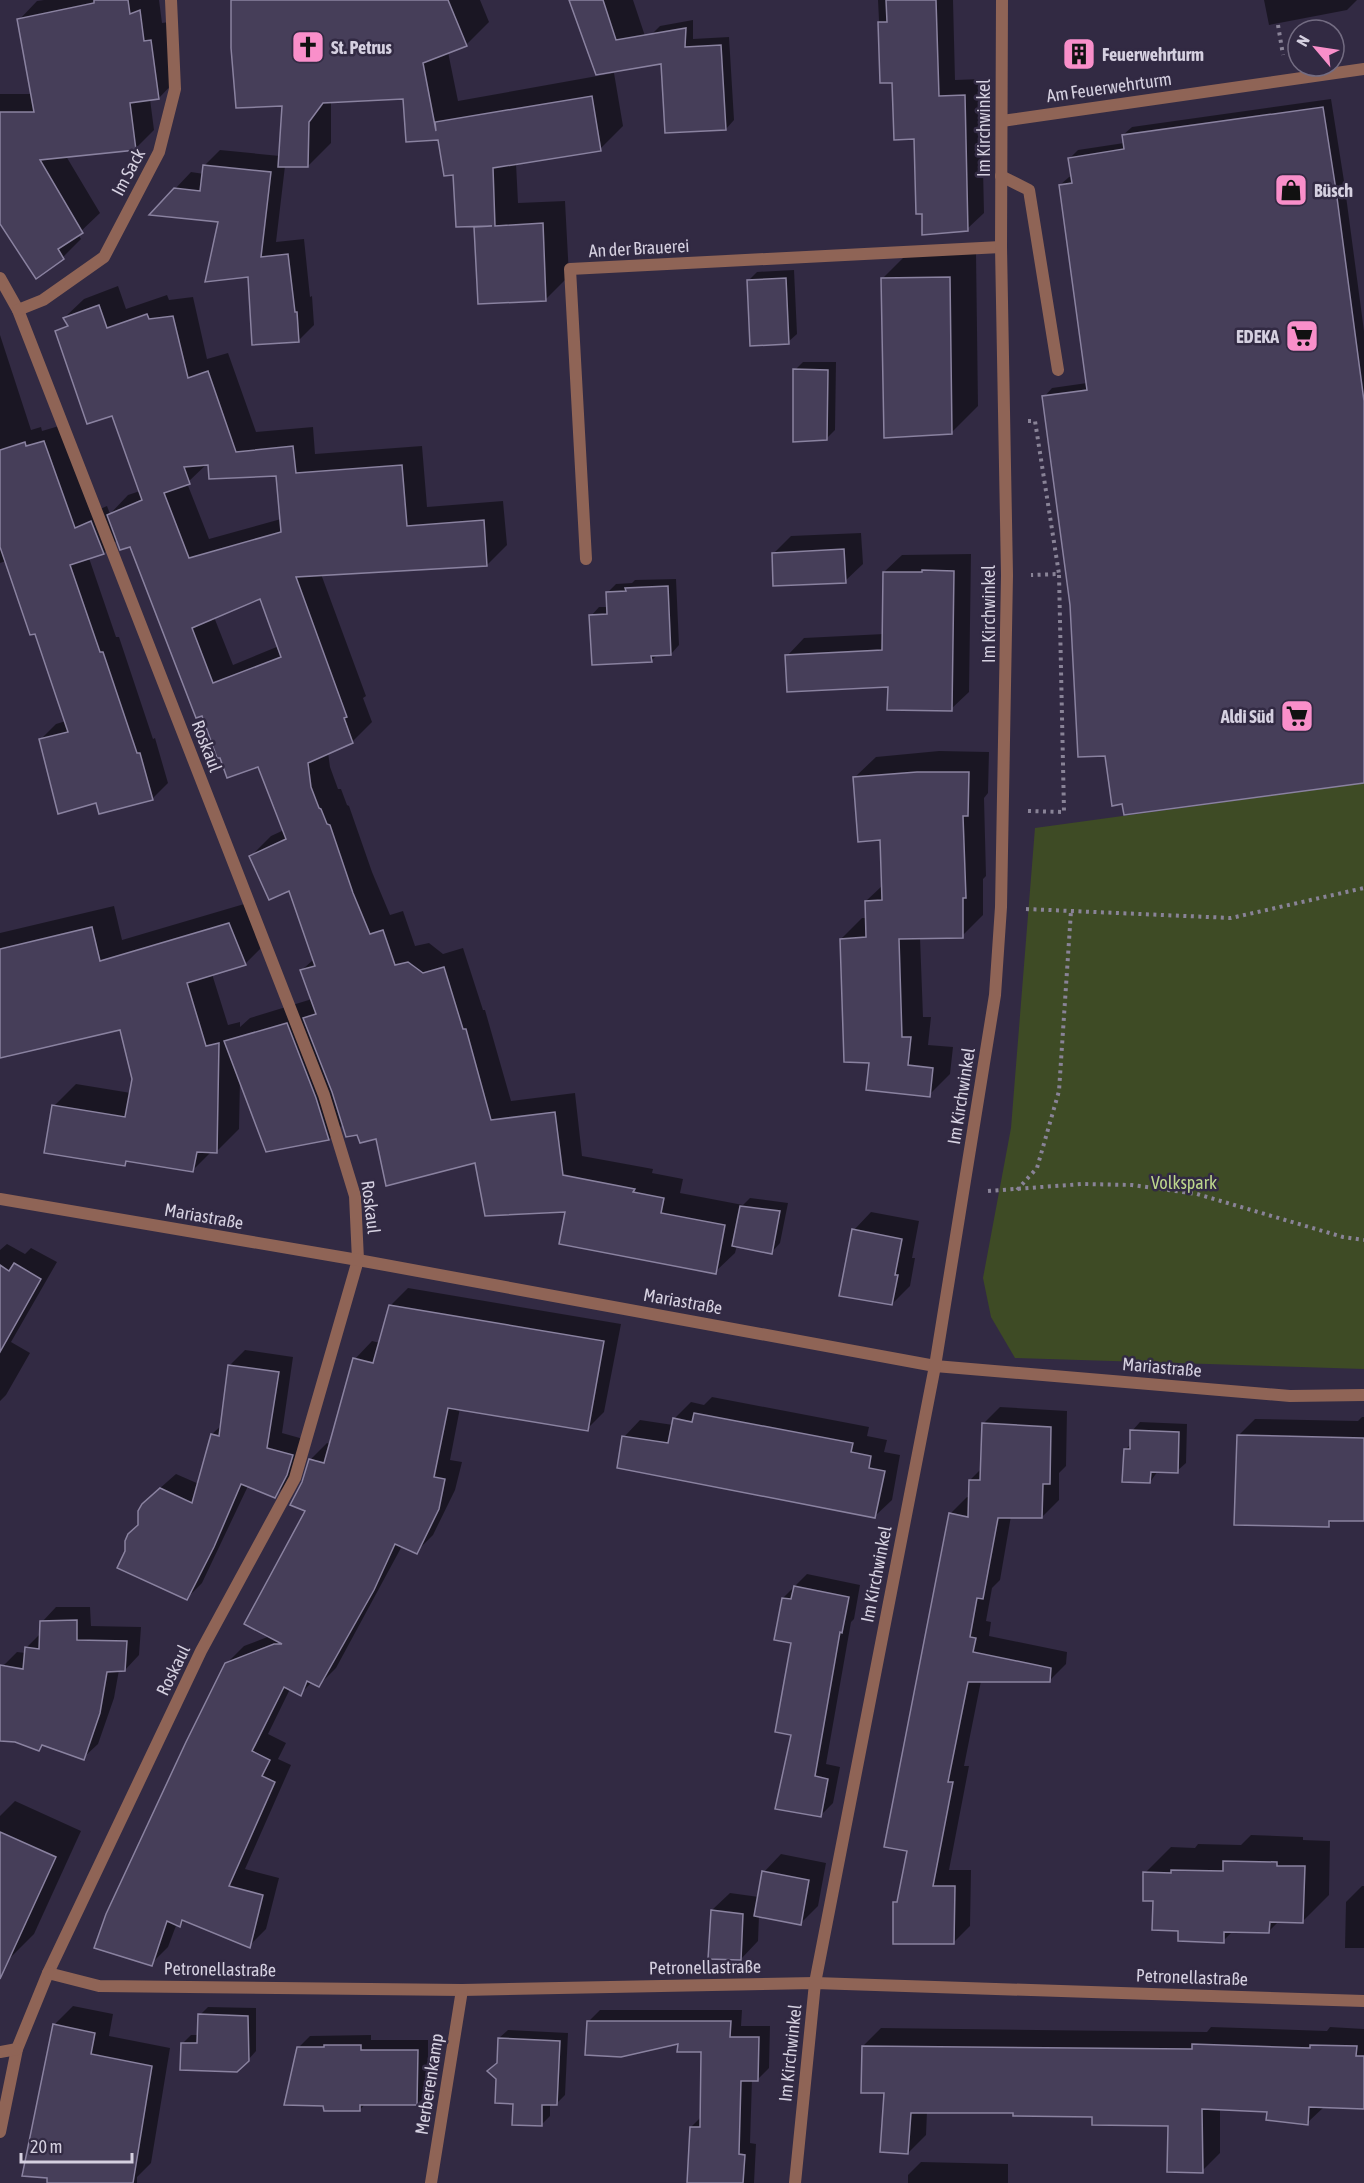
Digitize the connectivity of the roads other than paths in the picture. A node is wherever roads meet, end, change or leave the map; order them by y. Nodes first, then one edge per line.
1 (171, 0) edge
2 (1002, 0) edge
3 (1364, 69) edge
4 (1002, 121) junction
5 (1001, 176) junction
6 (1001, 247) junction
7 (0, 278) edge
8 (18, 310) junction
9 (1058, 370) dead end
10 (586, 559) dead end
11 (0, 1199) edge
12 (358, 1260) junction
13 (935, 1366) junction
14 (1364, 1395) edge
15 (48, 1973) junction
16 (815, 1983) junction
17 (462, 1990) junction
18 (1364, 2001) edge
19 (17, 2049) junction
20 (0, 2052) edge
21 (0, 2132) edge
22 (432, 2183) edge
23 (795, 2183) edge

1 - 8 street, Im Sack
2 - 4 street, Im Kirchwinkel
3 - 4 street, Am Feuerwehrturm
4 - 5 street, Im Kirchwinkel
5 - 6 street, Im Kirchwinkel
5 - 9 street
6 - 10 street, An der Brauerei
6 - 13 street, Im Kirchwinkel
7 - 8 street, Roskaul
8 - 12 street, Roskaul
11 - 12 street, Mariastraße
12 - 13 street, Mariastraße
12 - 15 street, Roskaul
13 - 14 street, Mariastraße
13 - 16 street, Im Kirchwinkel
15 - 17 street, Petronellastraße
15 - 19 street, Roskaul
16 - 17 street, Petronellastraße
16 - 18 street, Petronellastraße
16 - 23 street, Im Kirchwinkel
17 - 22 street, Merberenkamp
19 - 20 street
19 - 21 street, Roskaul

